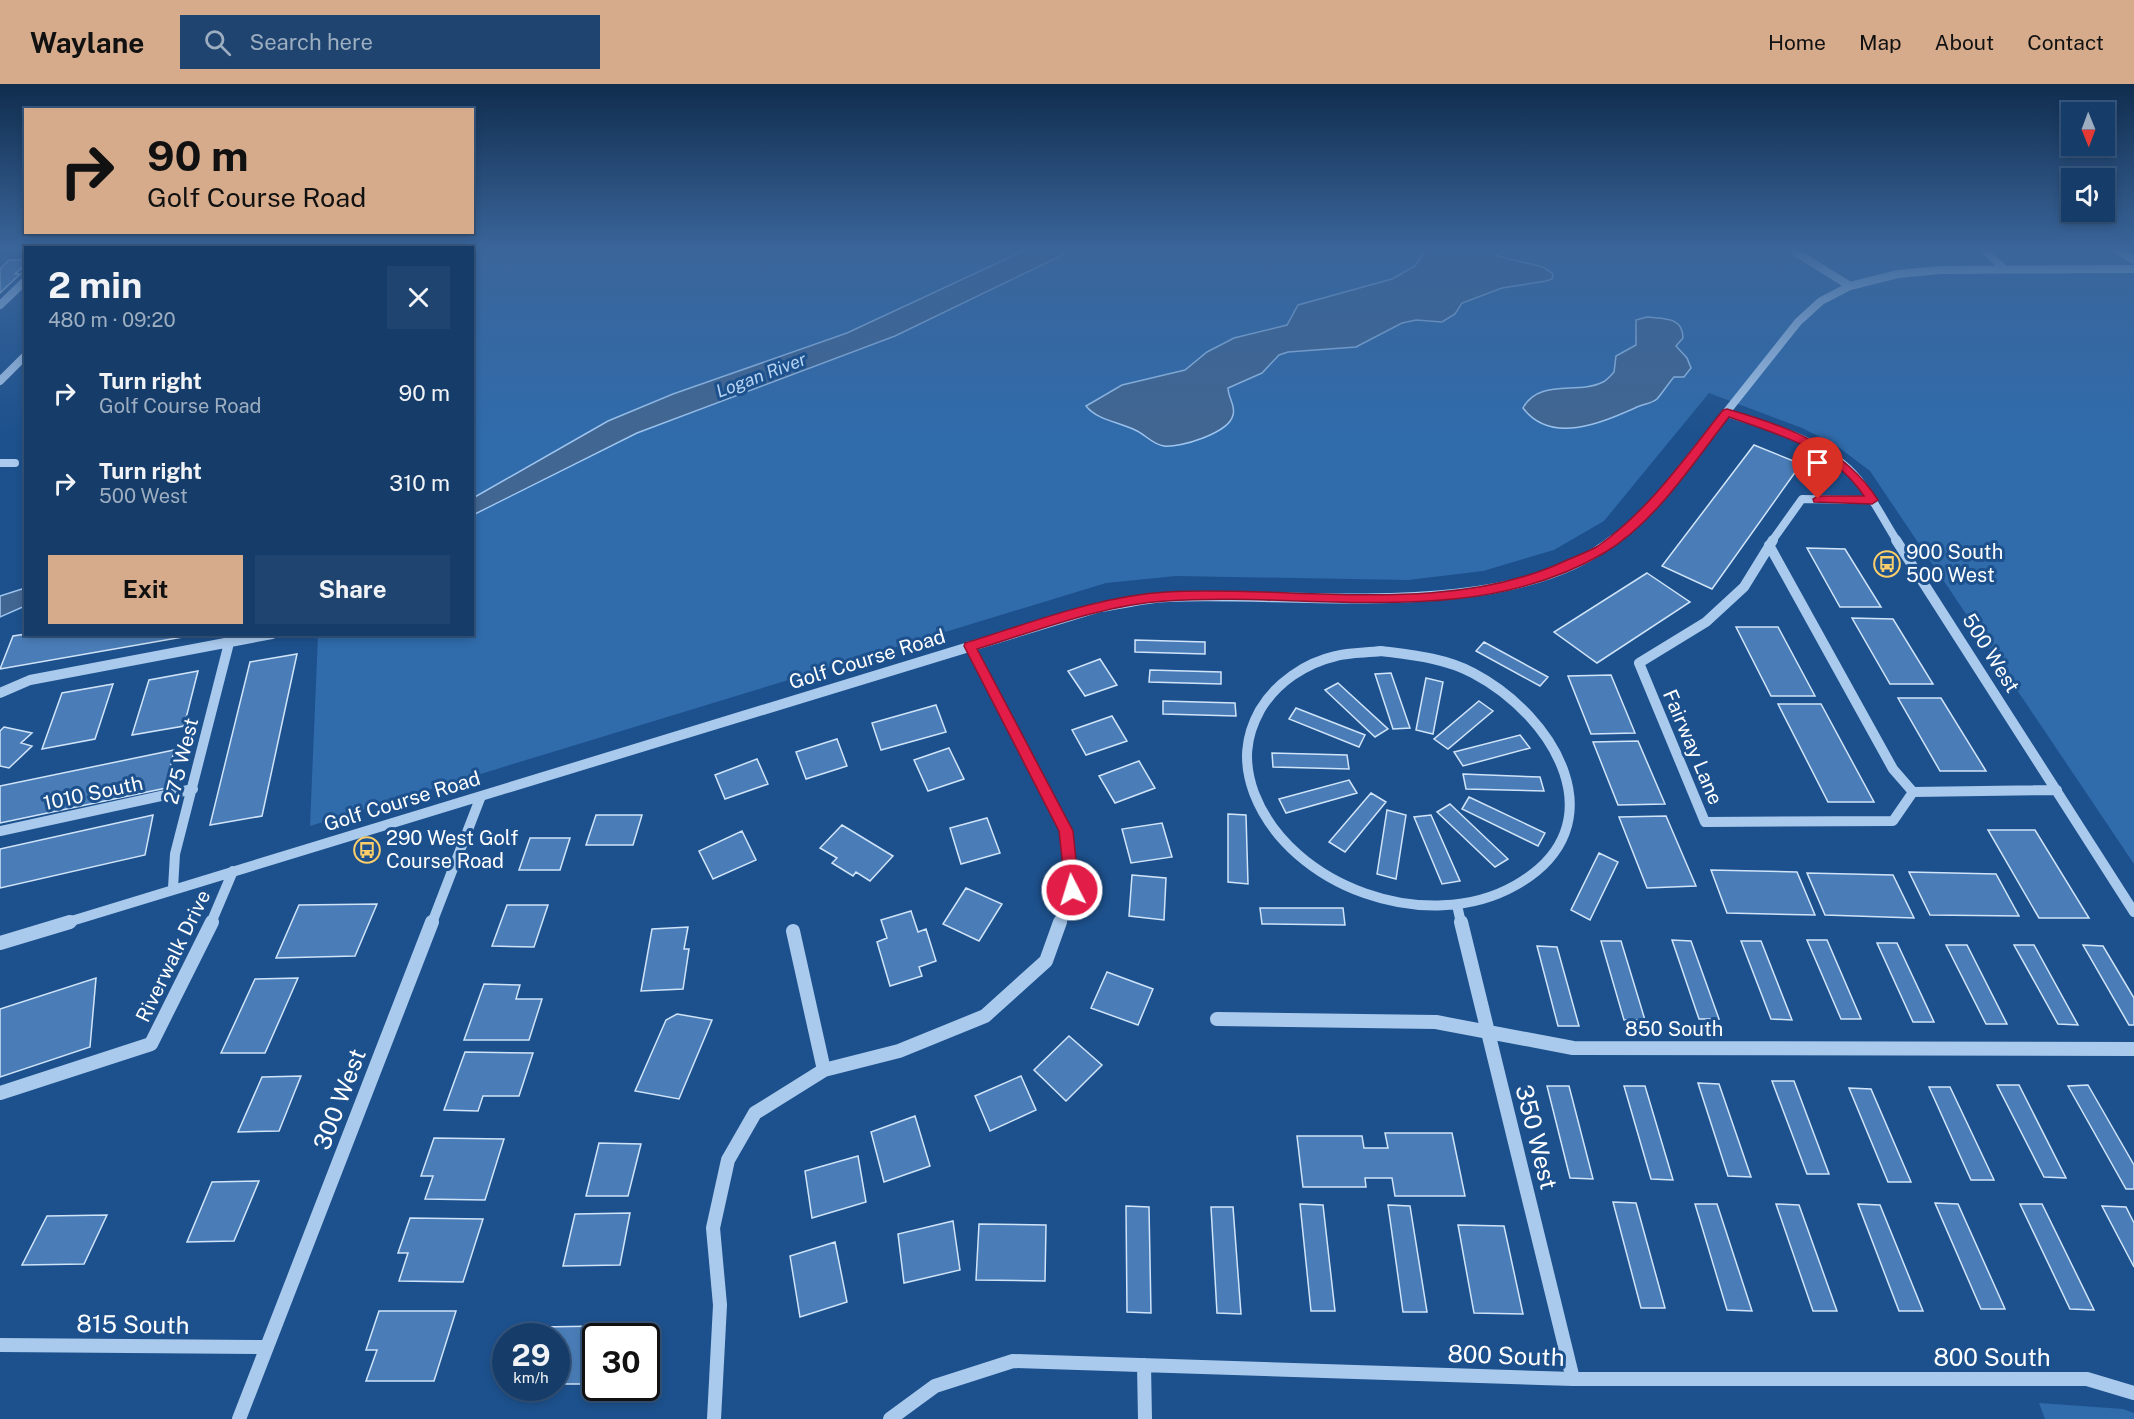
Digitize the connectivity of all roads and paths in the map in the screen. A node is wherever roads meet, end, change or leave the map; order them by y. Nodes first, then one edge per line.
1 (1812, 309) edge
2 (24, 357) edge
3 (0, 381) edge
4 (1727, 413) junction
5 (0, 462) edge
6 (15, 463) dead end
7 (1872, 500) junction
8 (1769, 545) junction
9 (262, 636) edge
10 (229, 643) junction
11 (970, 646) junction
12 (2, 692) edge
13 (193, 789) junction
14 (2057, 790) junction
15 (1913, 792) junction
16 (482, 796) junction
17 (0, 831) edge
18 (233, 871) junction
19 (173, 888) junction
20 (1457, 905) junction
21 (2134, 912) edge
22 (793, 931) dead end
23 (0, 943) edge
24 (1217, 1019) dead end
25 (1488, 1031) junction
26 (2134, 1049) edge
27 (824, 1070) junction
28 (0, 1093) edge
29 (0, 1345) edge
30 (266, 1347) junction
31 (1144, 1365) junction
32 (1573, 1380) junction
33 (2134, 1393) edge
34 (239, 1419) edge
35 (714, 1419) edge
36 (890, 1419) edge
37 (1145, 1419) edge

1 - 4 street, Golf Course Road
2 - 3 street
4 - 7 street, 500 West
4 - 11 street, Golf Course Road
5 - 6 street
7 - 8 street, Fairway Lane
7 - 14 street, 500 West
8 - 15 street
8 - 15 street, Fairway Lane
9 - 10 street
10 - 12 street
10 - 13 street, 275 West
11 - 16 street, Golf Course Road
11 - 27 street
13 - 17 street, 1010 South
13 - 19 street, 275 West
14 - 15 street
14 - 21 street, 500 West
16 - 18 street, Golf Course Road
16 - 30 street, 300 West
18 - 19 street, Golf Course Road
18 - 28 street, Riverwalk Drive
19 - 23 street, Golf Course Road
20 - 20 street
20 - 25 street, 350 West
22 - 27 street
24 - 25 street, 850 South
25 - 26 street, 850 South
25 - 32 street, 350 West
27 - 35 street
29 - 30 street, 815 South
30 - 34 street, 300 West
31 - 32 street, 800 South
31 - 36 street, 800 South
31 - 37 street
32 - 33 street, 800 South

